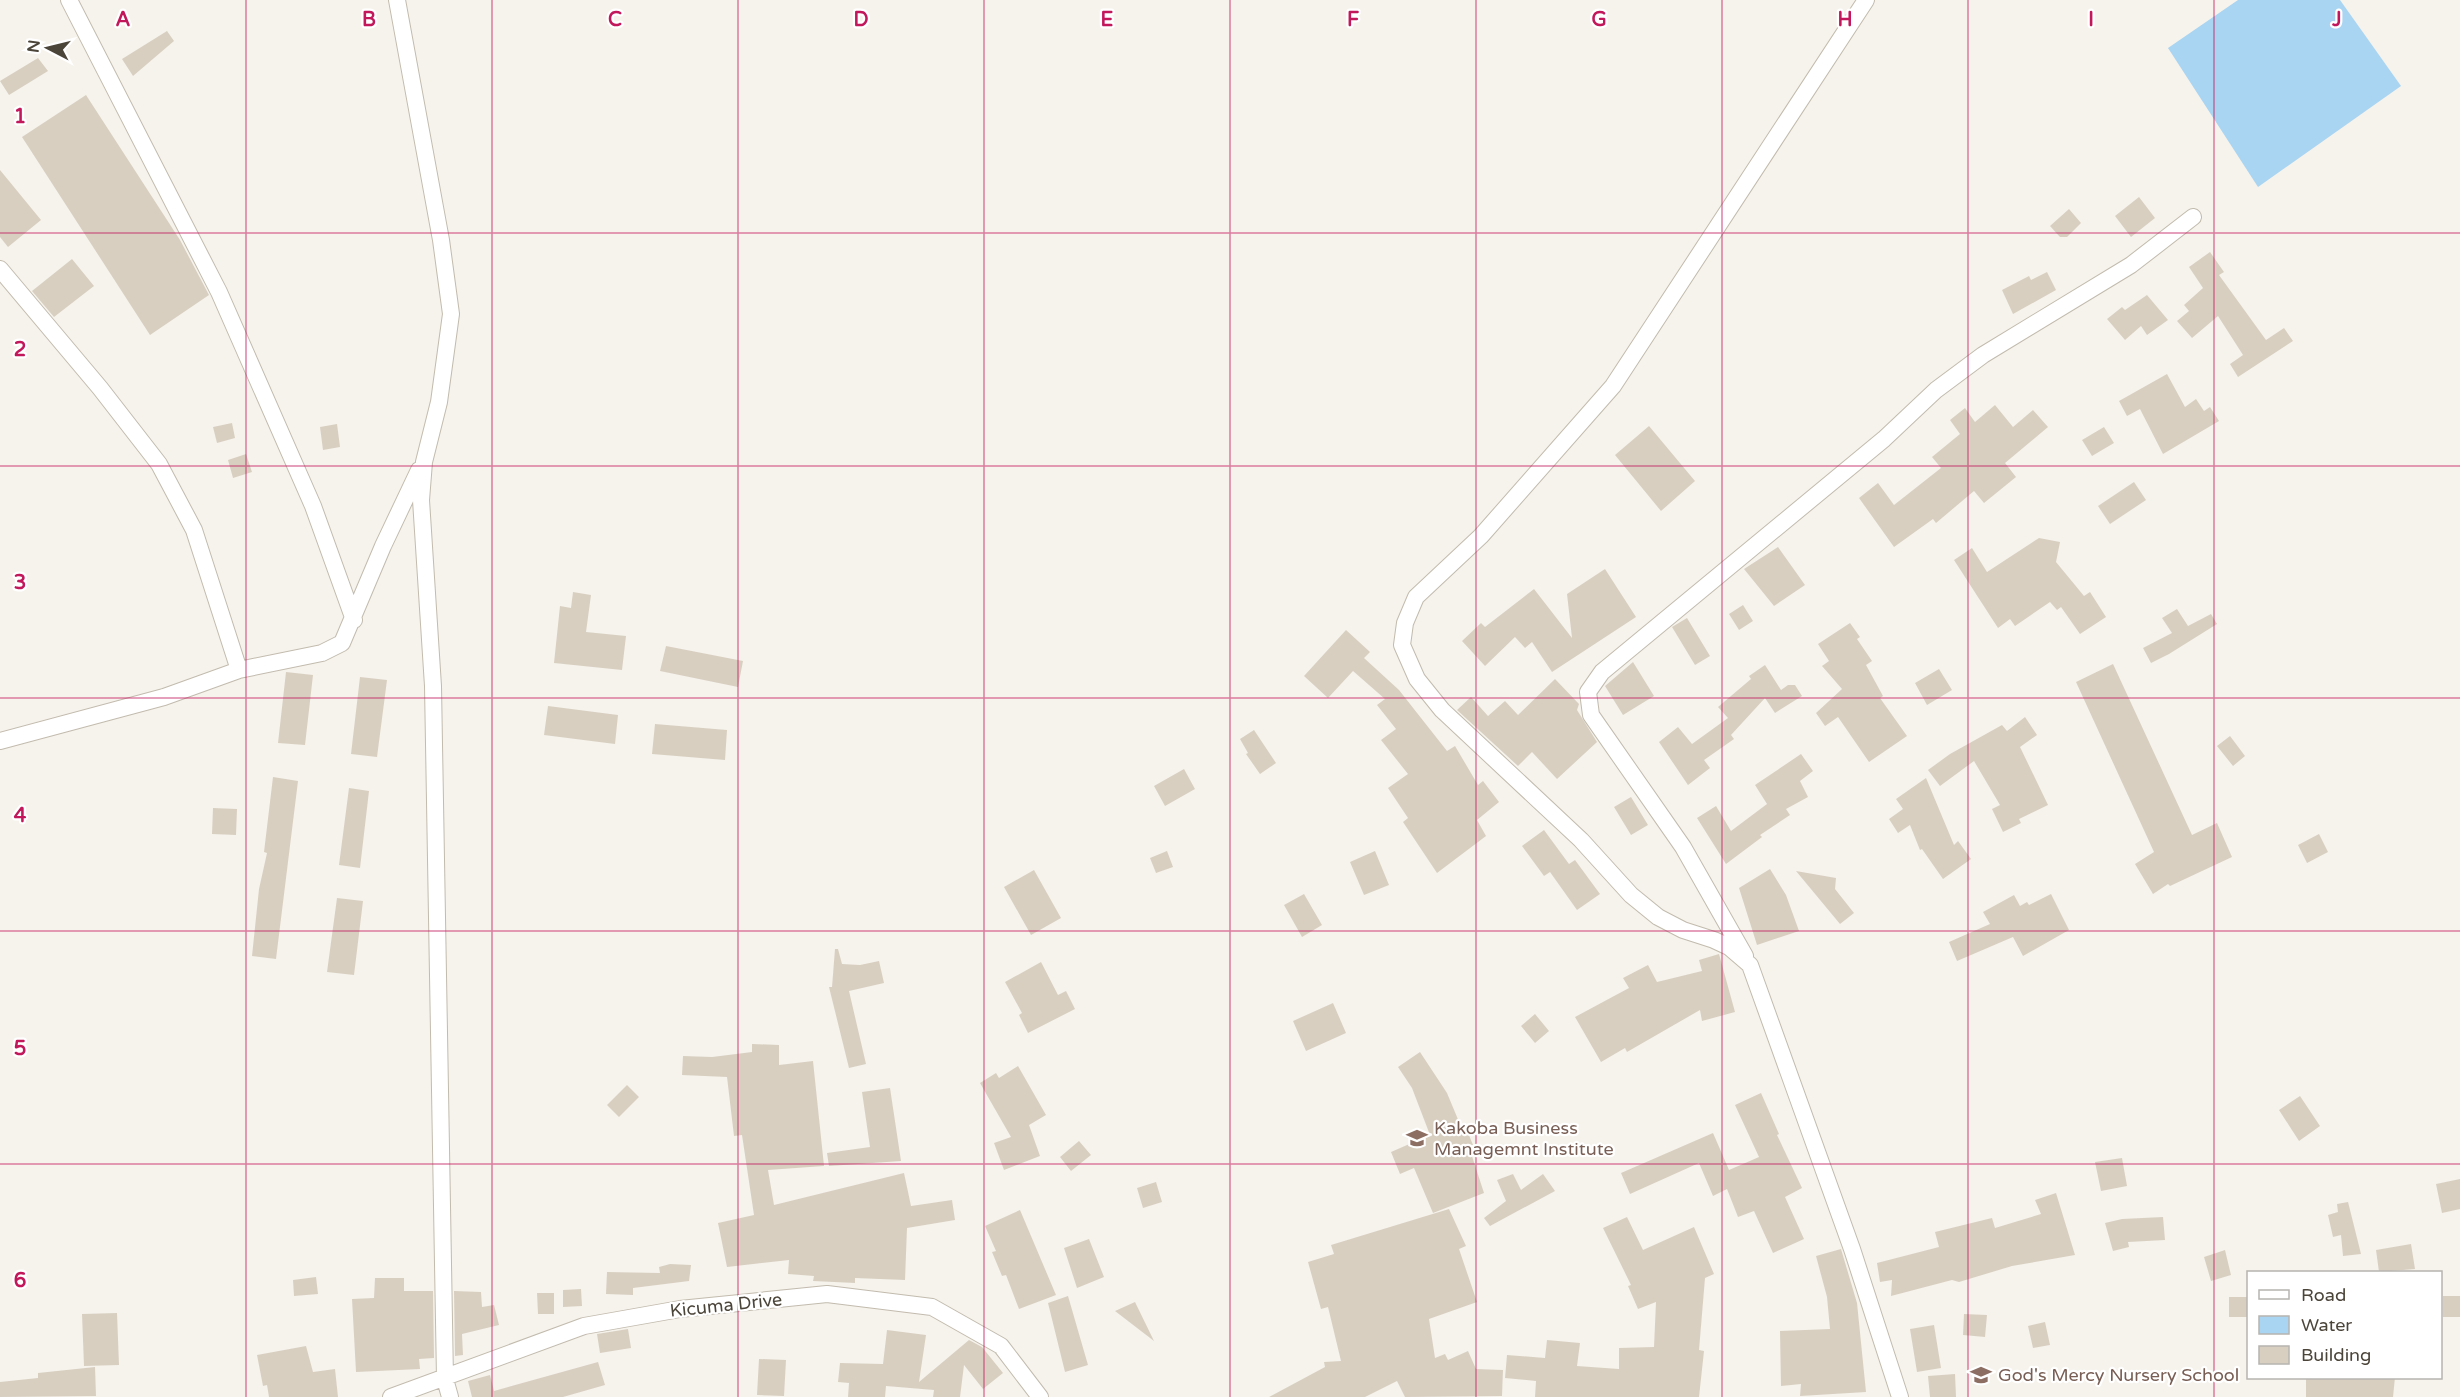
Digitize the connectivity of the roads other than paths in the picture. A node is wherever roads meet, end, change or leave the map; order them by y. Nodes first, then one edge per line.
1 (69, 0) edge
2 (397, 0) edge
3 (1866, 0) edge
4 (2193, 217) dead end
5 (0, 269) edge
6 (424, 462) junction
7 (354, 620) junction
8 (239, 670) junction
9 (0, 741) edge
10 (1750, 965) junction
11 (445, 1379) junction
12 (391, 1397) edge
13 (450, 1397) edge
14 (1040, 1397) edge
15 (1900, 1397) edge

1 - 7 street
2 - 6 street
3 - 10 street
4 - 10 street
5 - 8 street
6 - 7 street
6 - 11 street
7 - 8 street
8 - 9 street
10 - 15 street
11 - 12 street, Kicuma Drive
11 - 13 street
11 - 14 street, Kicuma Drive

